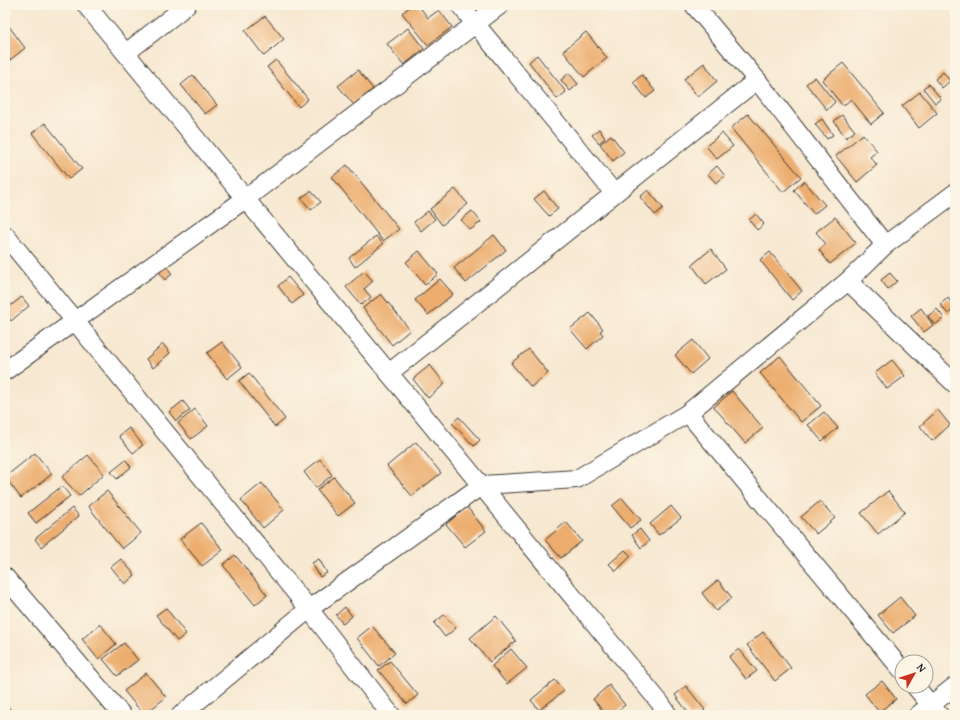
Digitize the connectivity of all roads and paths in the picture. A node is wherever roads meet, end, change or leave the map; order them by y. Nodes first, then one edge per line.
1 (86, 5) edge
2 (187, 5) edge
3 (460, 5) edge
4 (500, 5) edge
5 (694, 5) edge
6 (476, 24) junction
7 (126, 54) junction
8 (757, 80) junction
9 (614, 193) junction
10 (955, 193) edge
11 (245, 199) junction
12 (5, 235) edge
13 (885, 245) junction
14 (848, 281) junction
15 (74, 320) junction
16 (5, 371) edge
17 (389, 373) junction
18 (955, 384) edge
19 (688, 413) junction
20 (482, 485) junction
21 (5, 577) edge
22 (309, 609) junction
23 (894, 660) edge
24 (955, 686) edge
25 (919, 694) edge
26 (929, 712) edge
27 (122, 715) edge
28 (181, 715) edge
29 (390, 715) edge
30 (668, 715) edge

1 - 7 street
2 - 7 street
3 - 6 street
4 - 6 street
5 - 8 street
6 - 9 street
6 - 11 street
7 - 11 street
8 - 9 street
8 - 13 street
9 - 17 street
10 - 13 street
11 - 15 street
11 - 17 street
12 - 15 street
13 - 14 street
14 - 18 street
14 - 19 street
15 - 16 street
15 - 22 street
17 - 20 street
19 - 20 street
19 - 23 street
20 - 22 street
20 - 30 street
21 - 27 street
22 - 28 street
22 - 29 street
24 - 26 street
25 - 26 street

